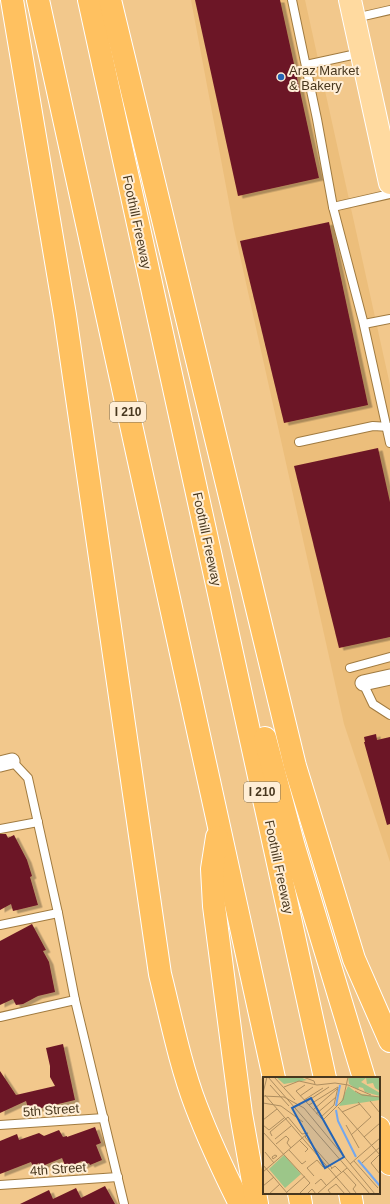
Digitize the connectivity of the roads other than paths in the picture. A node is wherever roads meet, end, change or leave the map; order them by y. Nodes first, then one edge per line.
1 (12, 0) edge
2 (38, 0) edge
3 (89, 0) edge
4 (110, 0) edge
5 (292, 0) edge
6 (352, 9) edge
7 (390, 10) edge
8 (362, 53) junction
9 (306, 66) junction
10 (390, 183) edge
11 (390, 194) edge
12 (333, 207) junction
13 (390, 318) edge
14 (364, 324) junction
15 (388, 428) edge
16 (299, 442) dead end
17 (390, 443) edge
18 (200, 506) junction
19 (390, 657) edge
20 (350, 668) dead end
21 (390, 677) edge
22 (363, 683) joint
23 (390, 715) edge
24 (6, 762) edge
25 (38, 822) junction
26 (219, 824) junction
27 (0, 829) edge
28 (58, 913) junction
29 (0, 925) edge
30 (75, 1000) junction
31 (0, 1017) edge
32 (390, 1041) edge
33 (274, 1077) edge
34 (325, 1077) edge
35 (364, 1077) edge
36 (104, 1118) junction
37 (0, 1125) edge
38 (380, 1131) edge
39 (390, 1164) edge
40 (118, 1177) junction
41 (0, 1185) edge
42 (299, 1194) edge
43 (350, 1194) edge
44 (124, 1204) edge
45 (240, 1204) edge
46 (257, 1204) edge
47 (301, 1204) edge
48 (352, 1204) edge

1 - 45 highway
2 - 26 highway, I 210
3 - 18 highway, Foothill Freeway / I 210
4 - 32 highway
5 - 9 lane
6 - 7 lane
6 - 8 main road
8 - 9 lane
8 - 10 main road
9 - 12 lane
11 - 12 lane
12 - 14 lane
13 - 14 lane
14 - 15 lane
15 - 16 lane
15 - 17 lane
18 - 34 highway, Foothill Freeway / I 210
18 - 35 highway
19 - 20 lane
21 - 22 street
22 - 23 lane
24 - 25 lane
25 - 27 lane
25 - 28 lane
26 - 33 highway, I 210
26 - 46 highway
28 - 29 lane
28 - 30 lane
30 - 31 lane
30 - 36 lane
36 - 37 lane, 5th Street
36 - 40 lane
38 - 39 highway
40 - 41 lane, 4th Street
40 - 44 lane
42 - 47 highway
43 - 48 highway

